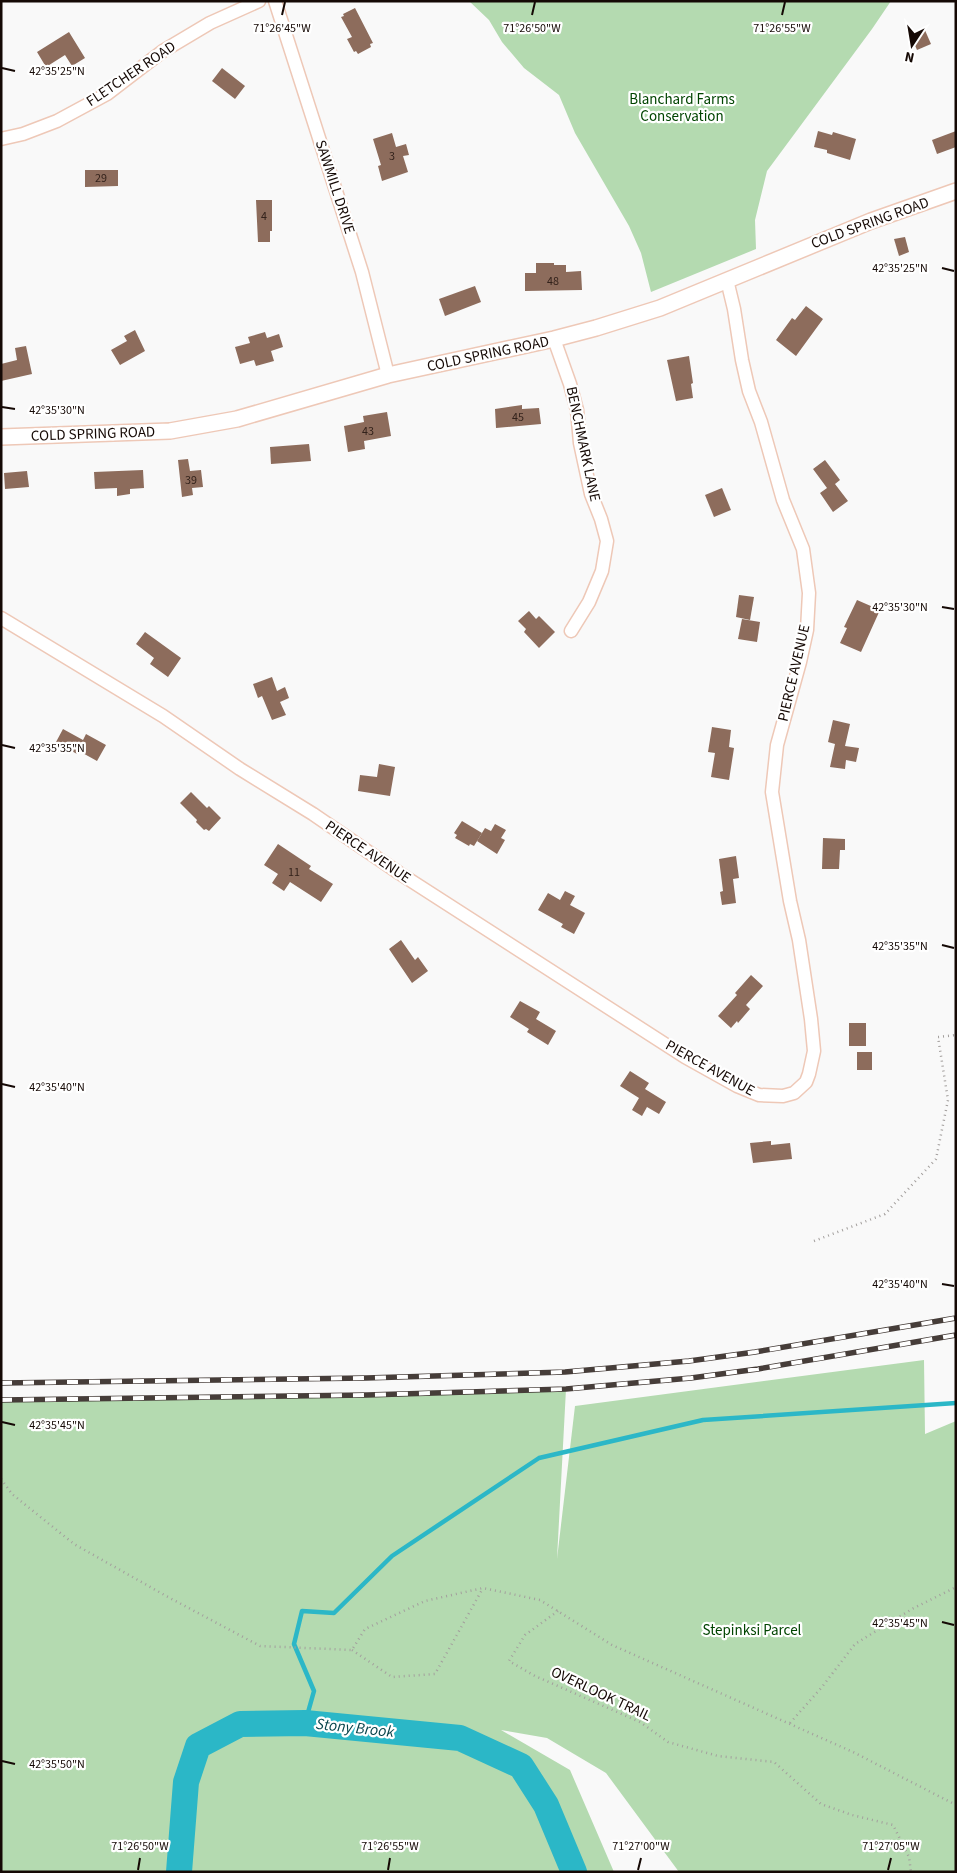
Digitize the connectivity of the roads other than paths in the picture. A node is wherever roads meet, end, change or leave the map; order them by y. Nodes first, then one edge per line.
1 (259, 1) edge
2 (275, 1) edge
3 (1, 139) edge
4 (956, 191) edge
5 (727, 280) junction
6 (554, 339) junction
7 (388, 375) junction
8 (1, 437) edge
9 (1, 618) edge
10 (571, 631) dead end

1 - 3 street, FLETCHER ROAD
2 - 7 street, SAWMILL DRIVE
4 - 5 street, COLD SPRING ROAD
5 - 6 street, COLD SPRING ROAD
5 - 9 street, PIERCE AVENUE
6 - 7 street, COLD SPRING ROAD
6 - 10 street, BENCHMARK LANE
7 - 8 street, COLD SPRING ROAD

